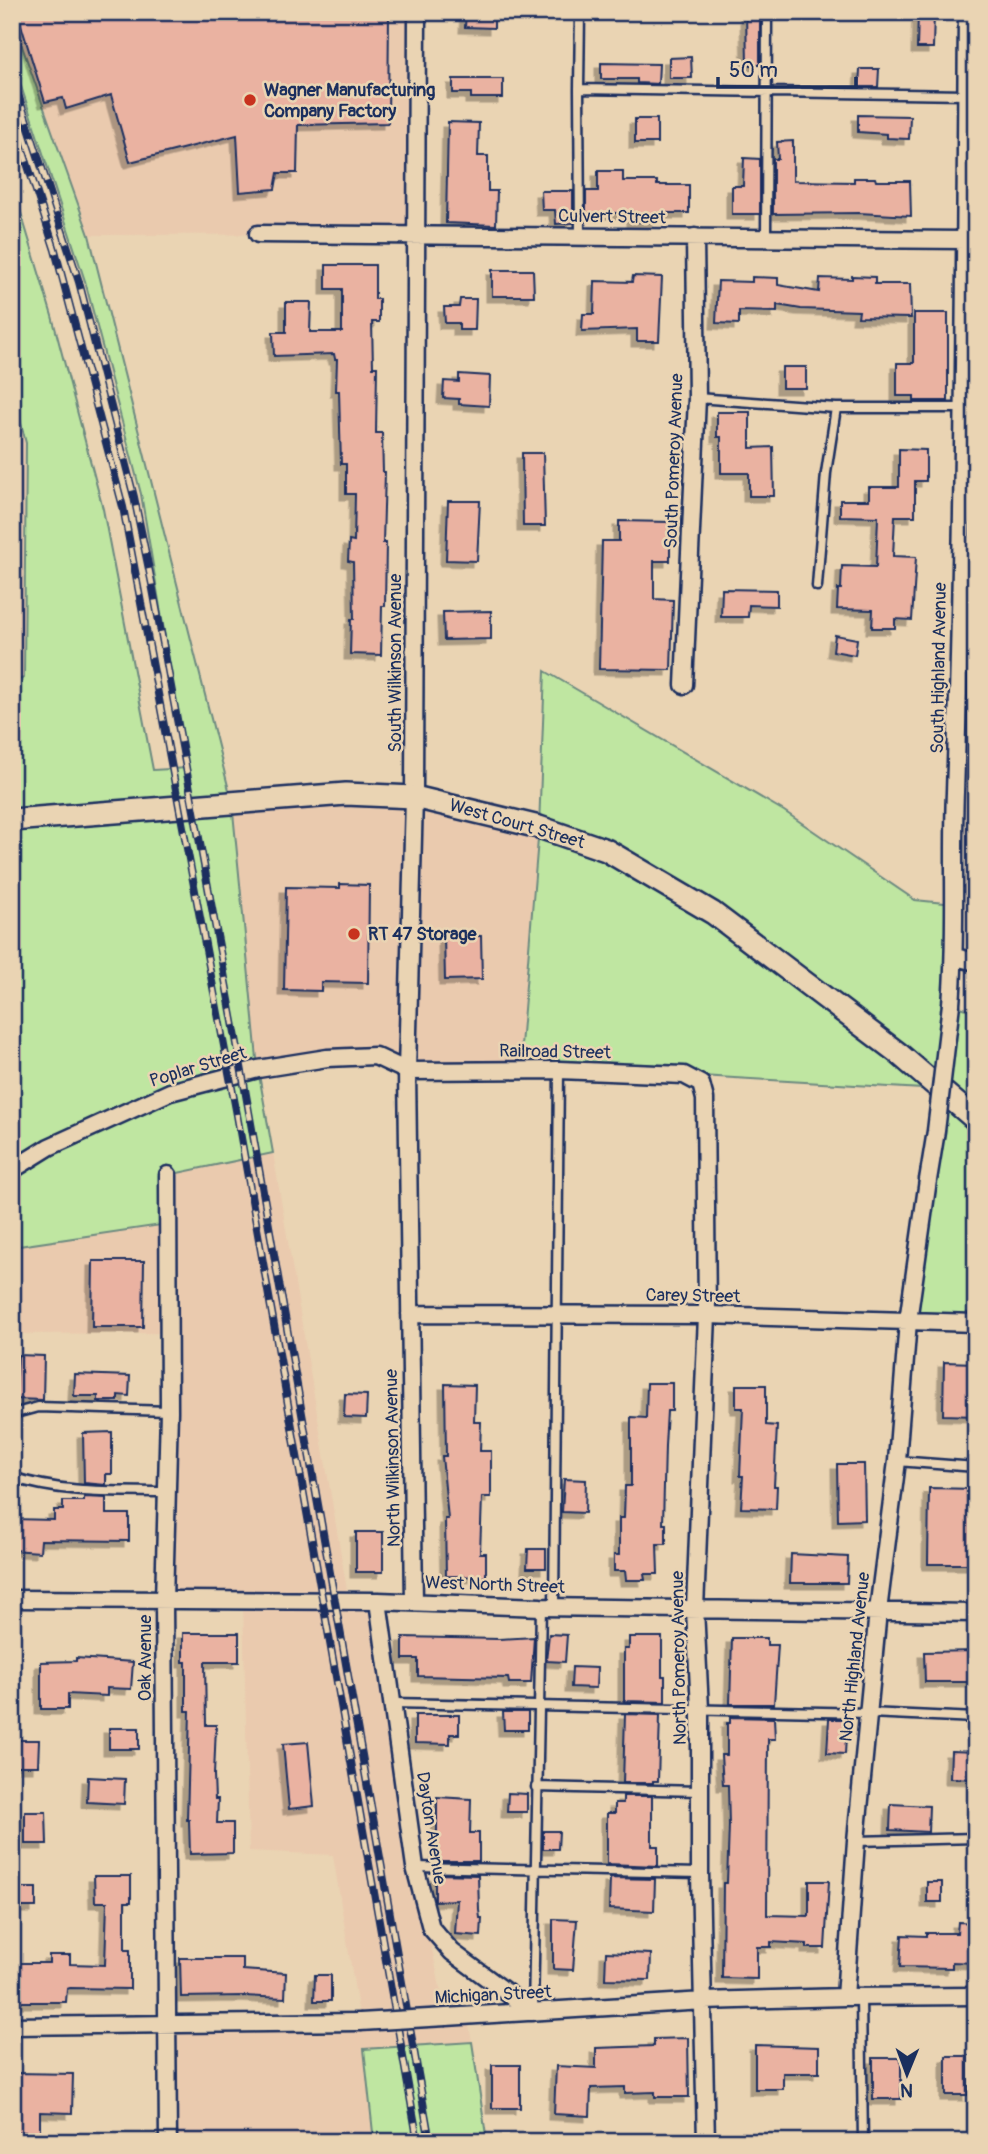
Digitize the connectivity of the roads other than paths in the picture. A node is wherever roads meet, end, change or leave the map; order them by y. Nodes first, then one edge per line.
1 (417, 12) edge
2 (580, 12) edge
3 (767, 12) edge
4 (967, 12) edge
5 (579, 89) junction
6 (766, 93) junction
7 (969, 105) edge
8 (258, 234) dead end
9 (414, 234) junction
10 (580, 236) junction
11 (695, 237) junction
12 (766, 238) junction
13 (965, 240) junction
14 (971, 280) edge
15 (697, 398) junction
16 (836, 408) junction
17 (962, 408) junction
18 (817, 586) dead end
19 (968, 635) edge
20 (684, 685) dead end
21 (414, 797) junction
22 (12, 820) edge
23 (955, 957) junction
24 (976, 962) edge
25 (559, 1070) junction
26 (407, 1071) junction
27 (976, 1120) edge
28 (12, 1170) edge
29 (168, 1175) dead end
30 (410, 1314) junction
31 (558, 1315) junction
32 (707, 1315) junction
33 (908, 1321) junction
34 (976, 1323) edge
35 (169, 1411) junction
36 (12, 1414) edge
37 (897, 1461) junction
38 (976, 1467) edge
39 (12, 1477) edge
40 (167, 1492) junction
41 (12, 1600) edge
42 (164, 1601) junction
43 (378, 1601) junction
44 (414, 1602) junction
45 (547, 1607) junction
46 (695, 1609) junction
47 (878, 1611) junction
48 (976, 1613) edge
49 (393, 1703) junction
50 (539, 1706) junction
51 (700, 1709) junction
52 (869, 1713) junction
53 (976, 1718) edge
54 (536, 1787) junction
55 (699, 1791) junction
56 (976, 1838) edge
57 (856, 1841) junction
58 (415, 1867) junction
59 (534, 1869) junction
60 (700, 1873) junction
61 (976, 1996) edge
62 (853, 1997) junction
63 (704, 2001) junction
64 (533, 2012) junction
65 (166, 2024) junction
66 (12, 2026) edge
67 (167, 2142) edge
68 (706, 2142) edge
69 (863, 2142) edge

1 - 9 street, South Wilkinson Avenue
2 - 5 lane
3 - 6 lane
4 - 7 street, South Highland Avenue
5 - 6 lane
5 - 10 lane
6 - 7 lane
6 - 12 lane
7 - 13 street, South Highland Avenue
8 - 9 street, Culvert Street
9 - 10 street, Culvert Street
9 - 21 street, South Wilkinson Avenue
10 - 11 street, Culvert Street
11 - 12 street, Culvert Street
11 - 15 street, South Pomeroy Avenue
12 - 13 street, Culvert Street
13 - 14 street, South Highland Avenue
14 - 17 street, South Highland Avenue
15 - 16 lane
15 - 20 street, South Pomeroy Avenue
16 - 17 lane
16 - 18 lane
17 - 19 street, South Highland Avenue
19 - 23 street, South Highland Avenue
21 - 22 main road, West Court Street
21 - 26 street, South Wilkinson Avenue
21 - 27 main road, West Court Street
23 - 24 street
23 - 33 street, South Highland Avenue, bridge
25 - 26 street, Railroad Street
25 - 31 lane
25 - 32 street, Railroad Street
26 - 28 street, Poplar Street
26 - 30 street, South Wilkinson Avenue
29 - 35 street, Oak Avenue
30 - 31 street, Carey Street
30 - 44 street, North Wilkinson Avenue
31 - 32 street, Carey Street
31 - 45 lane
32 - 33 street, Carey Street
32 - 46 street, North Pomeroy Avenue
33 - 34 street, Carey Street
33 - 37 street, North Highland Avenue
35 - 36 lane
35 - 40 street, Oak Avenue
37 - 38 lane
37 - 47 street, North Highland Avenue
39 - 40 lane
40 - 42 street, Oak Avenue
41 - 42 street, West North Street
42 - 43 street, West North Street
42 - 65 street, Oak Avenue
43 - 44 street, West North Street
43 - 49 street, Dayton Avenue
44 - 45 street, West North Street
45 - 46 street, West North Street
45 - 50 lane
46 - 47 street, West North Street
46 - 51 street, North Pomeroy Avenue
47 - 48 street, West North Street
47 - 52 street, North Highland Avenue
49 - 50 lane
49 - 58 street, Dayton Avenue
50 - 51 lane
50 - 54 lane
51 - 52 lane
51 - 55 street, North Pomeroy Avenue
52 - 53 lane
52 - 57 street, North Highland Avenue
54 - 55 lane
54 - 59 lane
55 - 60 street, North Pomeroy Avenue
56 - 57 lane
57 - 62 street, North Highland Avenue
58 - 59 lane
58 - 64 street, Dayton Avenue
59 - 60 lane
59 - 64 lane
60 - 63 street, North Pomeroy Avenue
61 - 62 street, Michigan Street
62 - 63 street, Michigan Street
62 - 69 lane
63 - 64 street, Michigan Street
63 - 68 street, North Pomeroy Avenue
64 - 65 street, Michigan Street, bridge
65 - 66 street, Michigan Street
65 - 67 street, Oak Avenue

